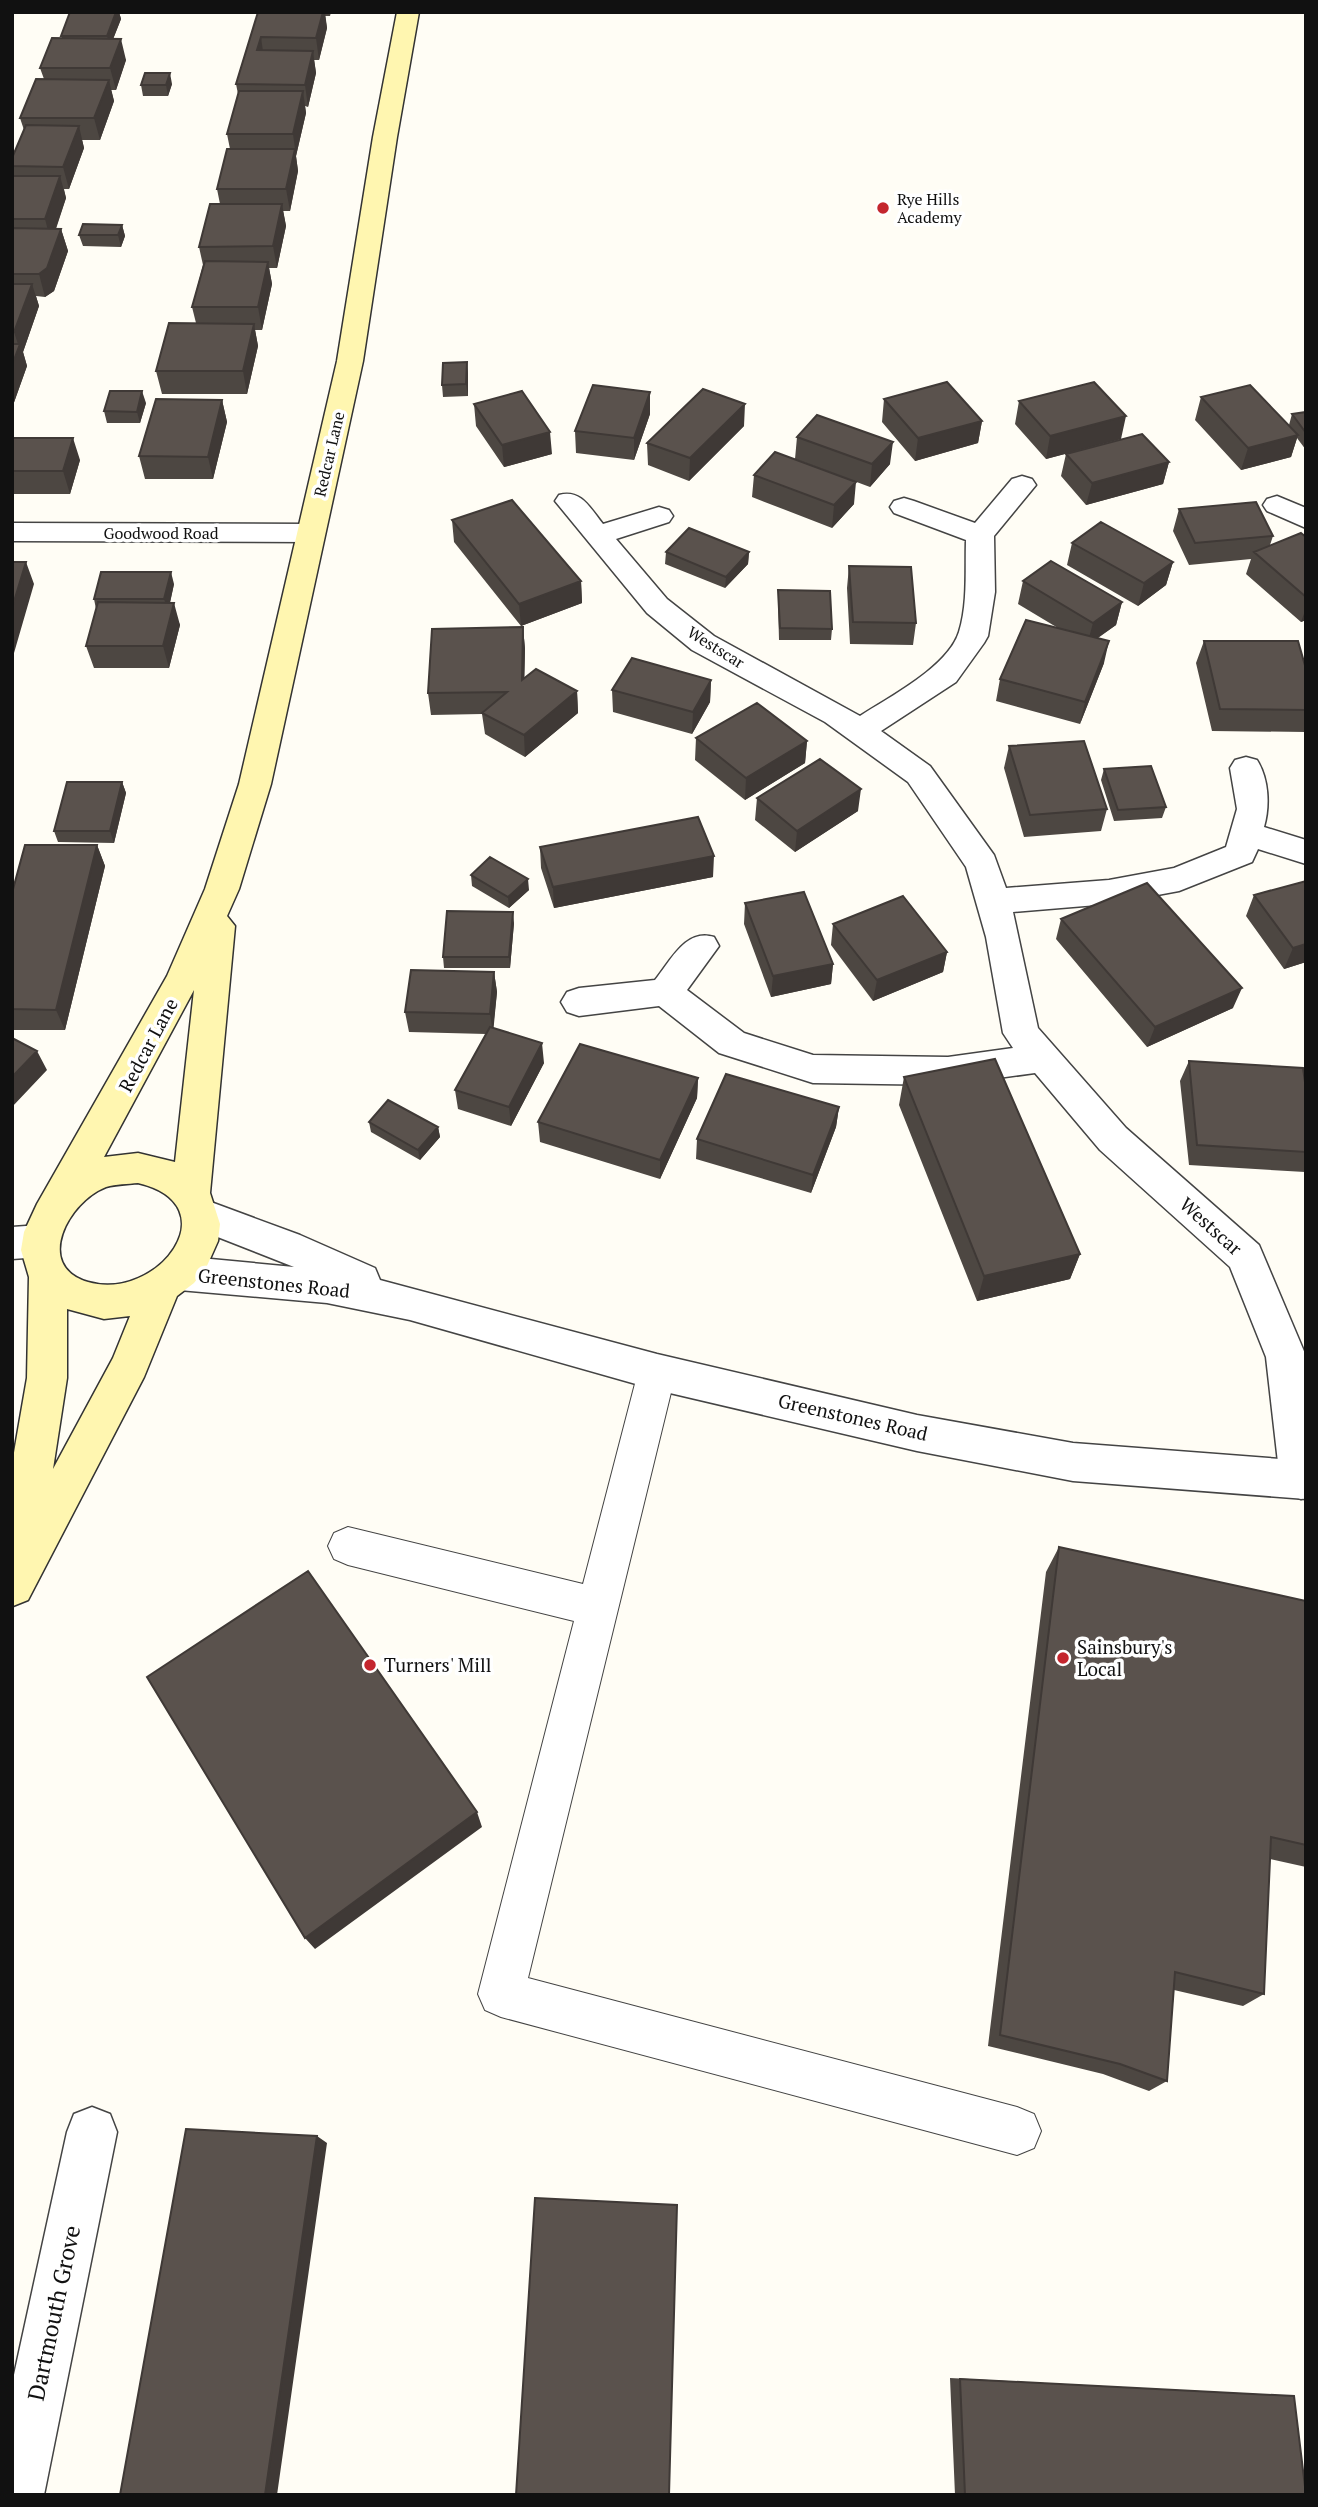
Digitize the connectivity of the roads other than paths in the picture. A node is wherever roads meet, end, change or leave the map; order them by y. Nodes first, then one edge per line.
1 (408, 12) edge
2 (1022, 485) dead end
3 (569, 501) dead end
4 (1277, 505) dead end
5 (904, 507) dead end
6 (659, 516) dead end
7 (1306, 519) edge
8 (12, 532) edge
9 (310, 533) junction
10 (597, 535) junction
11 (980, 535) junction
12 (859, 731) junction
13 (1246, 768) dead end
14 (1246, 833) junction
15 (1306, 852) edge
16 (222, 889) junction
17 (993, 901) junction
18 (702, 946) dead end
19 (665, 992) junction
20 (579, 1002) dead end
21 (1043, 1058) junction
22 (64, 1195) junction
23 (195, 1203) junction
24 (33, 1253) edge
25 (170, 1279) junction
26 (410, 1303) junction
27 (657, 1372) junction
28 (1303, 1480) edge
29 (348, 1546) dead end
30 (13, 1587) edge
31 (598, 1607) junction
32 (1017, 2131) dead end
33 (92, 2132) dead end
34 (16, 2495) edge

1 - 9 main road, Redcar Lane
2 - 11 street
3 - 10 street, Westscar
4 - 7 street
5 - 11 street
6 - 10 street
8 - 9 street, Goodwood Road
9 - 16 main road, Redcar Lane
10 - 12 street, Westscar
11 - 12 street
12 - 17 street, Westscar
13 - 14 street
14 - 15 street
14 - 17 street
16 - 22 main road, Redcar Lane
16 - 23 main road, Redcar Lane
17 - 21 street, Westscar
18 - 19 street
19 - 20 street
19 - 21 street
21 - 28 street, Westscar
22 - 23 main road
22 - 24 main road
23 - 25 main road
23 - 26 street, Greenstones Road
24 - 25 main road
24 - 30 main road
25 - 26 street, Greenstones Road
25 - 30 main road
26 - 27 street, Greenstones Road
27 - 28 street, Greenstones Road
27 - 31 lane
29 - 31 lane
31 - 32 lane
33 - 34 street, Dartmouth Grove

